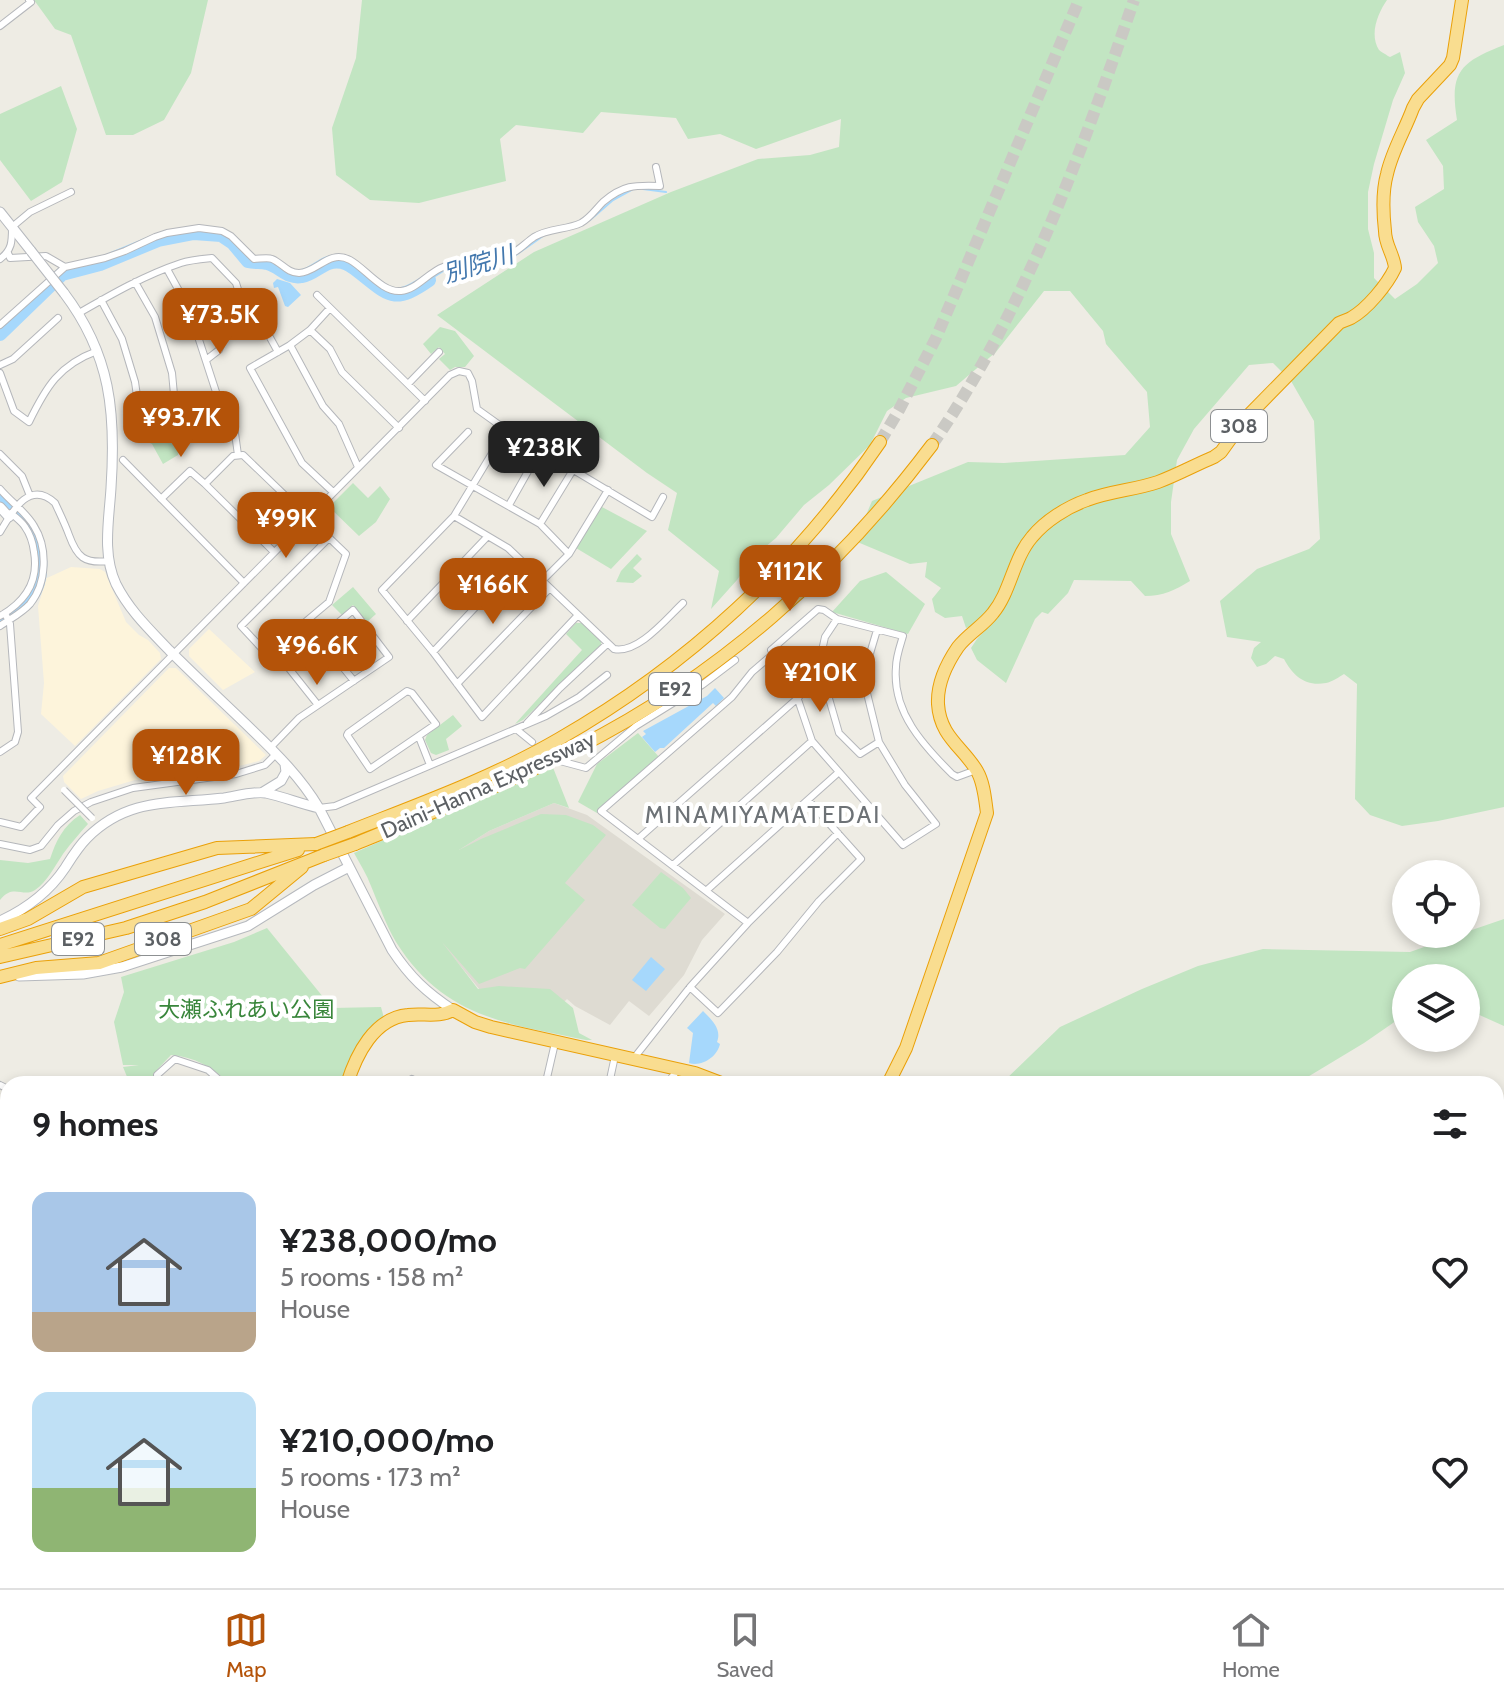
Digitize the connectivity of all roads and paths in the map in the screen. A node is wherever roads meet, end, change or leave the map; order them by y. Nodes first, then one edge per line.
1 (29, 0) edge
2 (1462, 0) edge
3 (0, 26) edge
4 (656, 167) dead end
5 (71, 192) dead end
6 (0, 212) edge
7 (12, 227) junction
8 (8, 253) junction
9 (0, 259) edge
10 (65, 267) junction
11 (167, 269) junction
12 (135, 282) junction
13 (317, 295) dead end
14 (101, 300) junction
15 (330, 308) junction
16 (79, 313) junction
17 (192, 317) junction
18 (58, 318) dead end
19 (0, 325) edge
20 (310, 330) junction
21 (267, 332) dead end
22 (222, 342) dead end
23 (290, 345) junction
24 (97, 351) junction
25 (278, 352) junction
26 (439, 352) dead end
27 (206, 360) junction
28 (0, 365) edge
29 (0, 373) edge
30 (408, 384) junction
31 (425, 401) junction
32 (177, 427) junction
33 (235, 428) junction
34 (399, 428) junction
35 (468, 432) dead end
36 (506, 433) junction
37 (880, 442) tunnel mouth
38 (932, 445) tunnel mouth
39 (540, 450) junction
40 (0, 454) edge
41 (238, 455) junction
42 (123, 460) dead end
43 (358, 467) junction
44 (573, 470) junction
45 (205, 484) junction
46 (473, 485) junction
47 (0, 489) edge
48 (608, 490) junction
49 (333, 492) junction
50 (30, 496) junction
51 (663, 497) dead end
52 (161, 499) junction
53 (509, 505) junction
54 (0, 507) edge
55 (13, 511) junction
56 (454, 516) junction
57 (308, 519) junction
58 (540, 524) junction
59 (0, 532) edge
60 (487, 537) junction
61 (329, 538) junction
62 (274, 552) junction
63 (569, 554) junction
64 (520, 560) junction
65 (109, 561) junction
66 (543, 580) junction
67 (244, 583) junction
68 (550, 588) junction
69 (683, 603) dead end
70 (578, 615) junction
71 (5, 616) edge
72 (837, 619) junction
73 (407, 621) junction
74 (0, 626) edge
75 (877, 630) junction
76 (319, 638) junction
77 (607, 644) junction
78 (433, 652) junction
79 (174, 654) junction
80 (773, 654) junction
81 (735, 660) dead end
82 (607, 675) dead end
83 (354, 681) junction
84 (457, 684) junction
85 (799, 697) junction
86 (318, 705) junction
87 (525, 725) junction
88 (516, 729) junction
89 (419, 737) junction
90 (812, 741) junction
91 (532, 742) dead end
92 (879, 742) junction
93 (273, 751) junction
94 (0, 752) edge
95 (560, 761) dead end
96 (285, 762) junction
97 (430, 765) junction
98 (977, 770) junction
99 (839, 772) junction
100 (52, 779) junction
101 (263, 792) junction
102 (809, 801) junction
103 (319, 808) junction
104 (0, 822) edge
105 (100, 826) junction
106 (838, 833) junction
107 (352, 838) junction
108 (638, 839) junction
109 (0, 844) edge
110 (316, 844) junction
111 (310, 860) junction
112 (673, 865) junction
113 (349, 867) junction
114 (707, 890) junction
115 (0, 921) edge
116 (748, 923) junction
117 (0, 929) edge
118 (0, 945) edge
119 (0, 957) edge
120 (0, 978) edge
121 (690, 987) junction
122 (453, 1010) junction
123 (555, 1043) junction
124 (615, 1056) junction
125 (634, 1059) junction
126 (679, 1069) junction
127 (157, 1076) edge
128 (215, 1076) edge
129 (350, 1076) edge
130 (547, 1076) edge
131 (611, 1076) edge
132 (673, 1076) edge
133 (703, 1076) edge
134 (892, 1076) edge

1 - 3 street
2 - 98 highway, 308
4 - 10 street
5 - 7 street
6 - 7 street
7 - 8 street
7 - 16 street, bridge
8 - 9 street
8 - 10 street
10 - 19 street
11 - 12 street
11 - 17 street
11 - 17 street
12 - 14 street
12 - 32 street
13 - 15 street
14 - 16 street
14 - 32 street
15 - 20 street
15 - 30 street
16 - 24 street
17 - 27 street
18 - 28 street
20 - 23 street
20 - 34 street
21 - 25 street
22 - 27 street
23 - 25 street
23 - 43 street
24 - 29 street
24 - 65 street
25 - 49 street
26 - 30 street
27 - 33 street
30 - 31 street
31 - 34 street
31 - 36 street
32 - 33 street
33 - 41 street
34 - 43 street
35 - 46 street
36 - 39 street
36 - 46 street
37 - 107 highway, Daini-Hanna Expressway / E92
38 - 107 highway, Daini-Hanna Expressway / E92
39 - 44 street
39 - 53 street
40 - 50 street
41 - 45 street
41 - 57 street
42 - 52 street
43 - 49 street
44 - 48 street
44 - 58 street
45 - 52 street
45 - 62 street
46 - 53 street
46 - 56 street
47 - 55 street
48 - 51 street
48 - 63 street
49 - 57 street
50 - 55 street
50 - 65 street
52 - 67 street
53 - 58 street
54 - 55 street
55 - 59 street
55 - 71 street
56 - 60 street
56 - 73 street
57 - 61 street
57 - 62 street
58 - 63 street
60 - 64 street
60 - 73 street
61 - 61 street
62 - 67 street
63 - 66 street
64 - 66 street
64 - 78 street
65 - 79 street
66 - 68 street
67 - 79 street
68 - 70 street
68 - 84 street
69 - 77 street
70 - 77 street
70 - 84 street
71 - 74 street
71 - 94 street
72 - 75 street
72 - 80 street
72 - 92 street
73 - 78 street
75 - 92 street
75 - 98 street
76 - 83 street
76 - 83 street
76 - 86 street
77 - 87 street
78 - 84 street
79 - 93 street
79 - 100 street
80 - 85 street
80 - 108 street
81 - 95 street
82 - 87 street
83 - 86 street
85 - 90 street
85 - 108 street
86 - 93 street
87 - 88 street
88 - 91 street
88 - 97 street
89 - 89 street
89 - 97 street
90 - 99 street
90 - 112 street
92 - 99 street
93 - 96 street
93 - 109 street
96 - 101 street
96 - 103 street
97 - 103 street
98 - 134 highway, 308
99 - 102 street
100 - 104 street
100 - 105 street, bridge
101 - 103 street
101 - 105 street
102 - 106 street
102 - 114 street
103 - 113 street
105 - 115 street
106 - 116 street
106 - 121 street
107 - 110 highway, Daini-Hanna Expressway / E92, bridge
107 - 111 highway, Daini-Hanna Expressway / E92, bridge
108 - 112 street
110 - 117 highway
110 - 118 highway, Daini-Hanna Expressway / E92
111 - 119 highway, Daini-Hanna Expressway / E92
111 - 120 highway, 308
112 - 114 street
113 - 120 street
113 - 122 street
114 - 116 street
116 - 121 street
121 - 125 street
122 - 123 highway
122 - 129 highway
123 - 124 highway
123 - 130 street
124 - 125 highway
124 - 131 street
125 - 126 highway
126 - 132 street
126 - 133 highway
127 - 128 street

